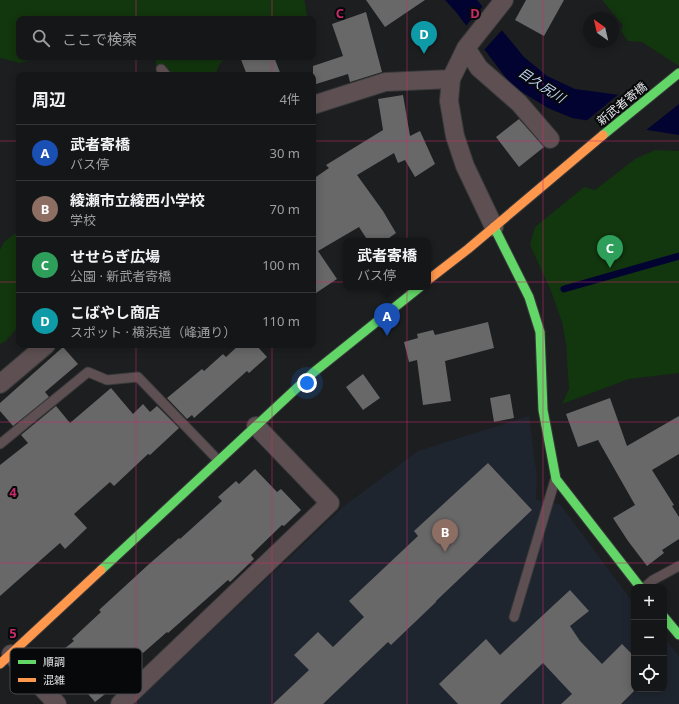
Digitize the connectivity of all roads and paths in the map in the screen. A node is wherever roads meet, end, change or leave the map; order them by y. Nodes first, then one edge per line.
1 (501, 3) edge
2 (468, 46) junction
3 (679, 73) edge
4 (451, 79) junction
5 (316, 104) edge
6 (550, 139) dead end
7 (494, 227) junction
8 (431, 278) edge
9 (416, 290) edge
10 (42, 348) edge
11 (0, 384) edge
12 (256, 426) junction
13 (0, 444) edge
14 (218, 460) junction
15 (556, 478) junction
16 (679, 566) edge
17 (638, 584) edge
18 (648, 584) edge
19 (514, 617) dead end
20 (666, 620) edge
21 (679, 635) edge
22 (17, 648) edge
23 (142, 683) edge
24 (46, 694) edge
25 (130, 694) edge
26 (58, 704) edge
27 (120, 704) edge

1 - 2 street
2 - 4 street
2 - 6 street
3 - 7 street, 新武者寄橋
4 - 5 street
4 - 7 street
7 - 8 street, 新武者寄橋
7 - 15 street
9 - 12 street
10 - 11 street
12 - 14 street
12 - 23 street
13 - 14 lane
14 - 22 street
15 - 17 street
15 - 19 lane
16 - 18 lane
20 - 21 street
24 - 26 street
25 - 27 street

